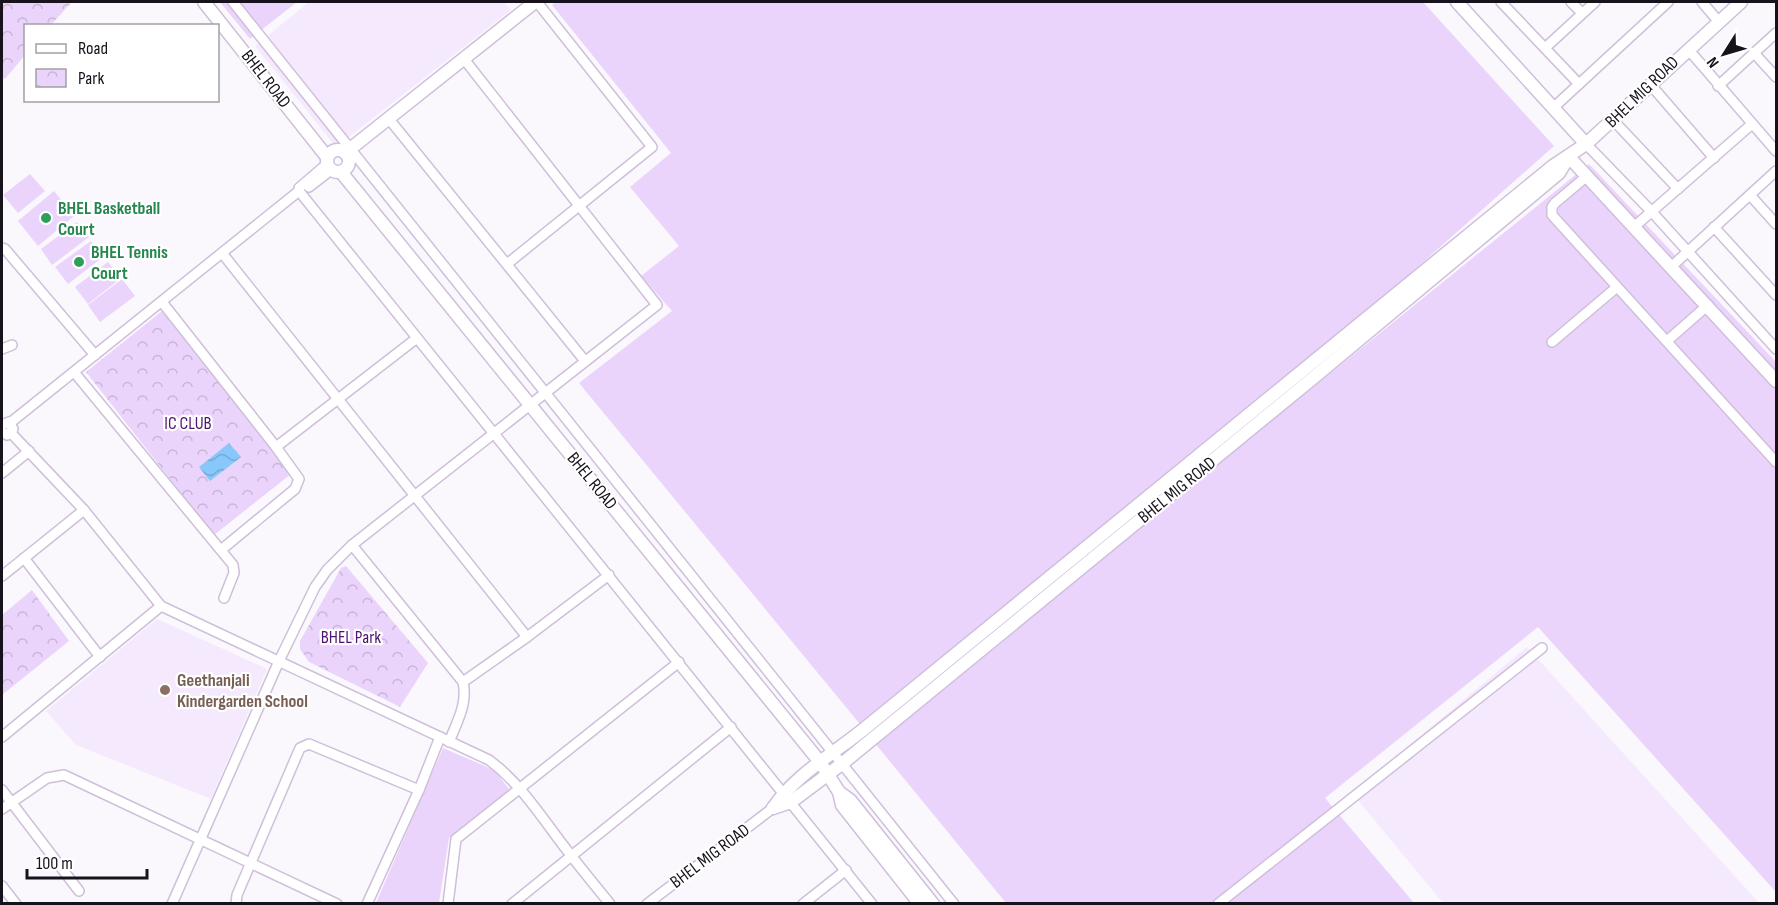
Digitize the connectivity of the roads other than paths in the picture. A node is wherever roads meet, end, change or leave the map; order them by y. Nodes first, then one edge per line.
1 (204, 2) edge
2 (233, 2) edge
3 (536, 2) edge
4 (1457, 2) edge
5 (1501, 2) edge
6 (1571, 2) edge
7 (1595, 2) edge
8 (1668, 2) edge
9 (1702, 2) edge
10 (1741, 2) edge
11 (520, 6) edge
12 (1582, 14) junction
13 (1719, 22) junction
14 (1776, 33) edge
15 (1545, 48) junction
16 (1688, 49) junction
17 (1754, 53) junction
18 (464, 59) junction
19 (1776, 77) edge
20 (1579, 84) junction
21 (1650, 84) junction
22 (1718, 86) junction
23 (1553, 108) junction
24 (389, 119) junction
25 (1614, 120) junction
26 (1752, 124) junction
27 (1586, 144) junction
28 (1776, 151) edge
29 (348, 152) junction
30 (1569, 157) junction
31 (1714, 158) junction
32 (332, 166) junction
33 (1776, 171) edge
34 (1587, 176) junction
35 (1678, 189) junction
36 (299, 191) junction
37 (1750, 195) junction
38 (579, 206) junction
39 (1652, 212) junction
40 (1776, 224) edge
41 (1635, 226) junction
42 (1714, 227) junction
43 (2, 248) edge
44 (1688, 251) junction
45 (222, 254) junction
46 (507, 264) junction
47 (1671, 267) junction
48 (1617, 287) junction
49 (1776, 295) edge
50 (162, 302) junction
51 (1708, 305) junction
52 (417, 338) junction
53 (1667, 341) junction
54 (1552, 342) dead end
55 (12, 345) dead end
56 (2, 349) edge
57 (1776, 349) edge
58 (95, 356) junction
59 (585, 361) junction
60 (74, 372) junction
61 (1776, 381) edge
62 (545, 392) junction
63 (338, 400) junction
64 (530, 404) junction
65 (4, 428) edge
66 (493, 432) junction
67 (276, 447) junction
68 (29, 451) junction
69 (1776, 462) edge
70 (2, 473) edge
71 (415, 496) junction
72 (84, 510) junction
73 (352, 545) junction
74 (221, 550) junction
75 (24, 558) junction
76 (609, 575) junction
77 (2, 576) edge
78 (224, 598) dead end
79 (161, 606) junction
80 (526, 636) junction
81 (1542, 648) dead end
82 (100, 657) junction
83 (279, 661) junction
84 (679, 662) junction
85 (463, 682) junction
86 (731, 727) junction
87 (2, 737) edge
88 (445, 739) junction
89 (834, 753) junction
90 (820, 762) junction
91 (843, 763) junction
92 (828, 774) junction
93 (520, 789) junction
94 (2, 790) edge
95 (419, 790) junction
96 (839, 792) junction
97 (787, 797) junction
98 (11, 802) junction
99 (773, 808) joint
100 (2, 809) edge
101 (201, 839) junction
102 (570, 855) junction
103 (252, 863) junction
104 (846, 870) junction
105 (2, 886) edge
106 (79, 891) dead end
107 (16, 903) edge
108 (172, 903) edge
109 (236, 903) edge
110 (338, 903) edge
111 (367, 903) edge
112 (448, 903) edge
113 (512, 903) edge
114 (610, 903) edge
115 (647, 903) edge
116 (803, 903) edge
117 (872, 903) edge
118 (920, 903) edge
119 (933, 903) edge
120 (954, 903) edge
121 (1218, 903) edge

1 - 32 street, BHEL ROAD
2 - 29 street
3 - 11 street
3 - 38 street
4 - 23 street
5 - 15 street
6 - 12 street
7 - 12 street
8 - 20 street
9 - 13 street
10 - 13 street, BHEL MIG ROAD
11 - 18 street
12 - 15 street
13 - 16 street, BHEL MIG ROAD
14 - 17 street
15 - 20 street
16 - 21 street, BHEL MIG ROAD
16 - 22 street
17 - 19 street
17 - 22 street
18 - 24 street
18 - 38 street
20 - 23 street
21 - 25 street, BHEL MIG ROAD
21 - 31 street
22 - 26 street
23 - 27 street
24 - 29 street
24 - 46 street
25 - 27 street, BHEL MIG ROAD
25 - 35 street
26 - 28 street
26 - 31 street
27 - 30 street, BHEL MIG ROAD
27 - 39 street
29 - 32 street
29 - 32 street
29 - 62 street
30 - 34 street
30 - 89 street, BHEL MIG ROAD
30 - 91 street, BHEL MIG ROAD
31 - 35 street
32 - 36 street
32 - 64 street, BHEL ROAD
33 - 37 street
34 - 41 street
34 - 48 street
35 - 39 street
36 - 45 street
36 - 52 street
37 - 40 street
37 - 42 street
38 - 46 street
38 - 59 street
39 - 41 street
39 - 44 street
41 - 47 street
42 - 44 street
42 - 49 street
43 - 58 street
44 - 47 street
44 - 57 street
45 - 50 street
45 - 63 street
46 - 59 street
47 - 51 street
48 - 53 street
48 - 54 street
50 - 58 street
50 - 67 street
51 - 53 street
51 - 61 street
52 - 63 street
52 - 66 street
53 - 69 street
55 - 56 street
58 - 60 street
59 - 62 street
60 - 65 street
60 - 74 street
62 - 64 street
62 - 89 street
63 - 67 street
63 - 71 street
64 - 66 street
64 - 90 street, BHEL ROAD
65 - 68 street
66 - 71 street
66 - 76 street
67 - 74 street
68 - 70 street
68 - 72 street
71 - 73 street
71 - 80 street
72 - 75 street
72 - 79 street
73 - 83 street
73 - 85 street
74 - 78 street
75 - 77 street
75 - 82 street
76 - 80 street
76 - 84 street
79 - 82 street
79 - 83 street
80 - 85 street
81 - 121 street
82 - 87 street
83 - 88 street
83 - 101 street
84 - 86 street
84 - 93 street
85 - 88 street
86 - 97 street
86 - 102 street
88 - 93 street
88 - 95 street
89 - 90 street, BHEL MIG ROAD
89 - 91 street
90 - 92 street, BHEL ROAD
90 - 97 street, BHEL MIG ROAD
91 - 92 street, BHEL MIG ROAD
91 - 120 street
92 - 96 street, BHEL ROAD
92 - 97 street, BHEL MIG ROAD
93 - 102 street
93 - 112 street
94 - 98 street
95 - 103 street
95 - 111 street
96 - 118 street, BHEL ROAD
96 - 119 street, BHEL ROAD
97 - 99 street, BHEL MIG ROAD
97 - 104 street
98 - 100 street
98 - 101 street
98 - 106 street
99 - 115 street, BHEL MIG ROAD
101 - 103 street
101 - 108 street
102 - 113 street
102 - 114 street
103 - 109 street
103 - 110 street
104 - 116 street
104 - 117 street
105 - 107 street

